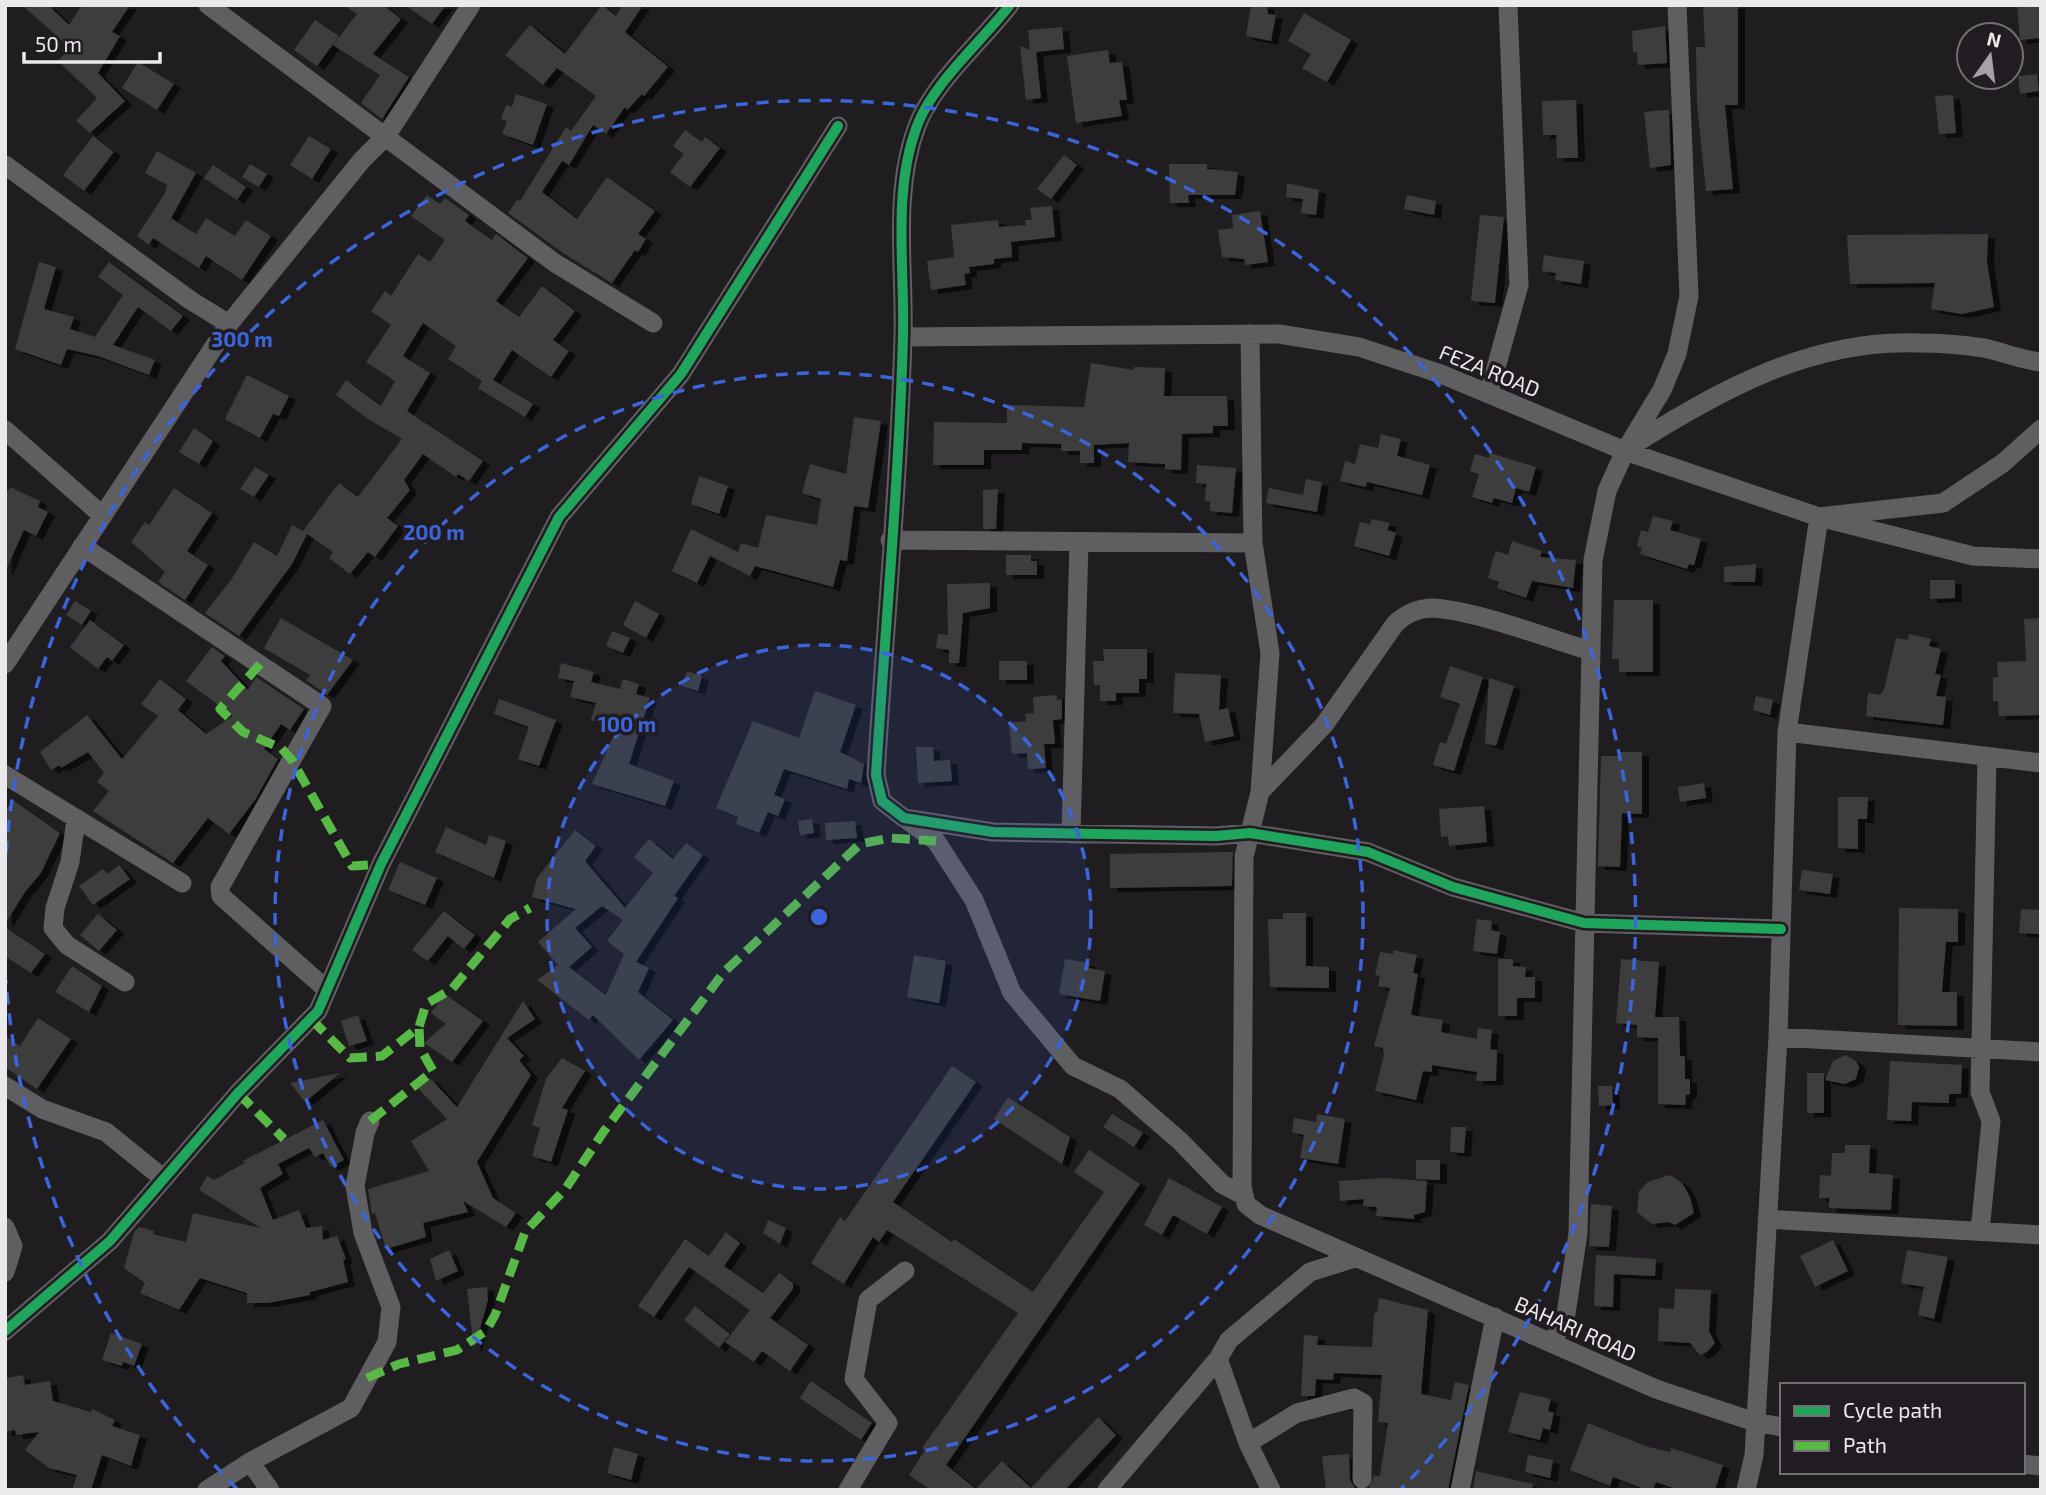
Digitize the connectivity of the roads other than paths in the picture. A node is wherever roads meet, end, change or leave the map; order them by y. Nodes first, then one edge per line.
1 (208, 5) edge
2 (471, 5) edge
3 (1010, 5) edge
4 (1508, 5) edge
5 (1677, 5) edge
6 (838, 126) dead end
7 (386, 136) junction
8 (5, 165) edge
9 (653, 323) dead end
10 (229, 324) junction
11 (1250, 334) junction
12 (903, 337) junction
13 (2041, 362) edge
14 (1489, 393) junction
15 (2041, 429) edge
16 (5, 430) edge
17 (1625, 451) junction
18 (103, 516) junction
19 (1819, 517) junction
20 (890, 540) junction
21 (1079, 542) junction
22 (1253, 543) junction
23 (82, 546) junction
24 (2041, 559) edge
25 (1591, 651) junction
26 (5, 664) edge
27 (1787, 732) junction
28 (1987, 756) junction
29 (2041, 763) edge
30 (5, 775) edge
31 (1260, 792) junction
32 (904, 818) junction
33 (76, 820) junction
34 (1250, 833) junction
35 (1070, 834) junction
36 (182, 883) dead end
37 (1584, 923) junction
38 (1781, 929) junction
39 (125, 982) dead end
40 (327, 990) junction
41 (1777, 1037) junction
42 (1980, 1048) junction
43 (2041, 1052) edge
44 (5, 1086) edge
45 (370, 1121) dead end
46 (164, 1179) junction
47 (1243, 1195) junction
48 (1767, 1219) junction
49 (5, 1227) edge
50 (1980, 1231) junction
51 (2041, 1235) edge
52 (1356, 1258) junction
53 (905, 1270) dead end
54 (5, 1272) edge
55 (1494, 1317) junction
56 (5, 1331) edge
57 (1553, 1342) junction
58 (1218, 1359) junction
59 (1755, 1422) junction
60 (1780, 1427) edge
61 (1248, 1443) junction
62 (250, 1462) junction
63 (1362, 1479) dead end
64 (207, 1490) edge
65 (270, 1490) edge
66 (848, 1490) edge
67 (1107, 1490) edge
68 (1271, 1490) edge
69 (1460, 1490) edge
70 (1746, 1490) edge

1 - 7 street
2 - 7 street
3 - 12 street, BAHARI ROAD
4 - 14 street
5 - 17 street
6 - 40 street
7 - 9 street
7 - 10 street
8 - 10 street
10 - 18 street
11 - 12 street, FEZA ROAD
11 - 14 street, FEZA ROAD
11 - 22 street
12 - 20 street, BAHARI ROAD
13 - 17 street
14 - 17 street, FEZA ROAD
15 - 19 street
16 - 18 street
17 - 19 street, FEZA ROAD
17 - 25 street
18 - 23 street
19 - 24 street, FEZA ROAD
19 - 27 street
20 - 21 street
20 - 32 street, BAHARI ROAD
21 - 22 street
21 - 35 street
22 - 31 street
23 - 26 street
23 - 40 street
25 - 31 street
25 - 37 street
27 - 28 street
27 - 38 street
28 - 29 street
28 - 42 street
30 - 33 street
31 - 34 street
32 - 35 street
32 - 47 street, BAHARI ROAD
33 - 36 street
33 - 39 street
34 - 35 street
34 - 37 street
34 - 47 street
37 - 38 street
37 - 57 street
38 - 41 street
40 - 46 street
41 - 42 street
41 - 48 street
42 - 43 street
42 - 50 street
44 - 46 street
45 - 62 street
46 - 56 street
47 - 52 street, BAHARI ROAD
48 - 50 street
48 - 59 street
49 - 54 street
50 - 51 street
52 - 55 street, BAHARI ROAD
52 - 58 street
53 - 66 street
55 - 57 street, BAHARI ROAD
55 - 69 street
57 - 59 street, BAHARI ROAD
58 - 61 street
58 - 67 street
59 - 60 street, BAHARI ROAD
59 - 70 street
61 - 63 street
61 - 68 street
62 - 64 street
62 - 65 street

